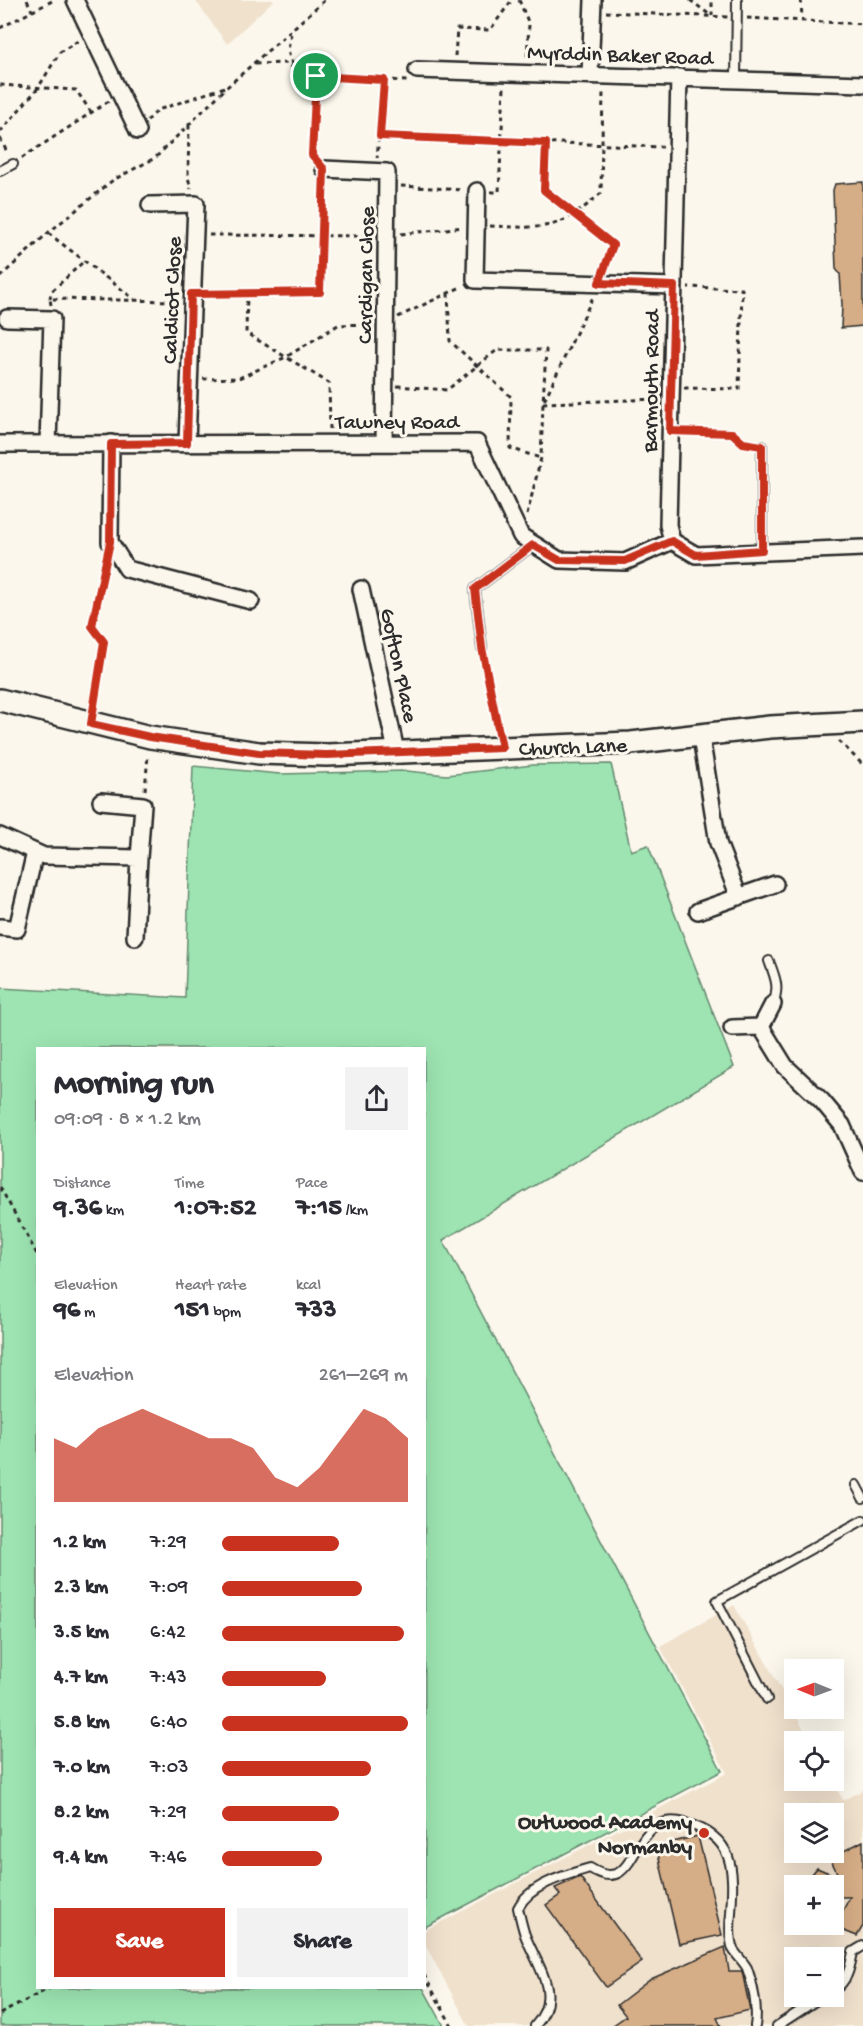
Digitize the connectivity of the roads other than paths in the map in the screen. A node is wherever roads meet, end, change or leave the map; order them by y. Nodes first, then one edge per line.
1 (75, 0) edge
2 (592, 0) edge
3 (737, 0) edge
4 (417, 70) road end
5 (597, 74) junction
6 (679, 77) junction
7 (736, 80) junction
8 (863, 84) edge
9 (138, 131) road end
10 (13, 164) road end
11 (324, 169) road end
12 (0, 171) edge
13 (477, 191) road end
14 (150, 205) dead end
15 (674, 286) junction
16 (7, 318) dead end
17 (187, 443) junction
18 (384, 443) junction
19 (0, 444) edge
20 (48, 444) junction
21 (111, 444) junction
22 (762, 446) road end
23 (527, 540) junction
24 (672, 541) junction
25 (863, 548) edge
26 (762, 550) junction
27 (361, 590) dead end
28 (251, 601) dead end
29 (482, 648) road end
30 (0, 700) edge
31 (863, 722) edge
32 (701, 737) junction
33 (396, 751) junction
34 (101, 801) dead end
35 (0, 837) edge
36 (35, 852) junction
37 (139, 858) junction
38 (775, 884) dead end
39 (739, 897) junction
40 (698, 911) dead end
41 (0, 927) edge
42 (135, 937) dead end
43 (769, 961) dead end
44 (773, 1004) joint
45 (760, 1027) junction
46 (732, 1028) dead end
47 (863, 1172) edge
48 (856, 1485) dead end
49 (863, 1498) edge
50 (863, 1520) edge
51 (767, 1699) dead end
52 (863, 1946) edge
53 (844, 1982) edge
54 (806, 2007) edge
55 (535, 2026) edge
56 (755, 2026) edge
57 (777, 2026) edge

1 - 9 street
2 - 5 street
3 - 7 lane
4 - 5 street, Myrddin Baker Road
5 - 6 street, Myrddin Baker Road
6 - 7 street, Myrddin Baker Road
6 - 15 street, Barmouth Road
7 - 8 street, Myrddin Baker Road
10 - 12 lane
11 - 18 street, Cardigan Close
13 - 15 street
14 - 17 street, Caldicot Close
15 - 24 street, Barmouth Road
16 - 20 street
17 - 18 street, Tawney Road
17 - 21 street, Tawney Road
18 - 23 street, Tawney Road
19 - 20 street, Tawney Road
20 - 21 street, Tawney Road
21 - 28 street
22 - 26 lane
23 - 24 street
23 - 29 lane
24 - 26 street
25 - 26 street
27 - 33 street, Gofton Place
30 - 33 street, Church Lane
31 - 32 street, Church Lane
32 - 33 street, Church Lane
32 - 39 street
34 - 37 street
35 - 36 street
36 - 37 street
36 - 41 street
37 - 42 street
38 - 39 street
39 - 40 street
43 - 44 lane
44 - 45 street
45 - 46 street
45 - 47 street
48 - 49 lane
50 - 51 lane
52 - 53 lane
54 - 57 lane
55 - 56 lane

